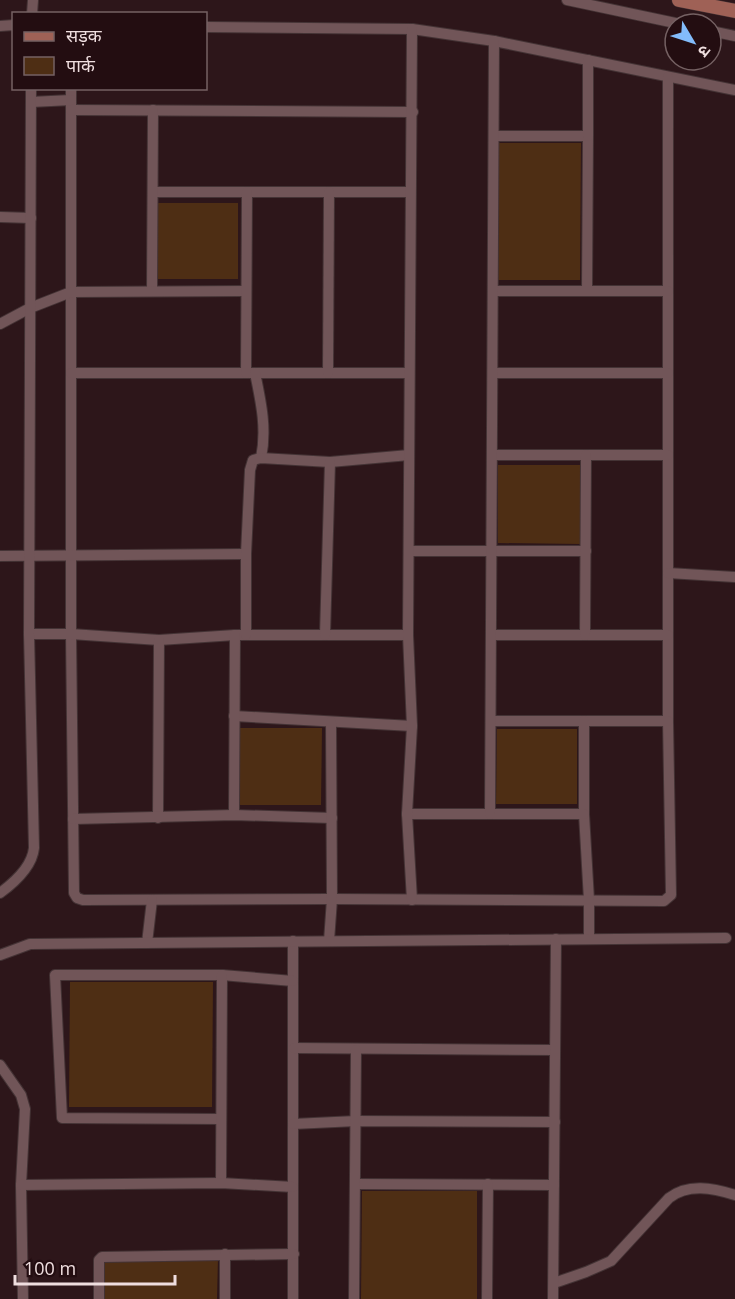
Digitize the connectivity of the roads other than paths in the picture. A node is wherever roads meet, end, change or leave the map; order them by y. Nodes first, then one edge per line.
1 (567, 0) edge
2 (679, 0) edge
3 (735, 11) edge
4 (663, 20) edge
5 (207, 27) edge
6 (412, 29) junction
7 (494, 41) junction
8 (588, 60) junction
9 (668, 77) junction
10 (31, 90) edge
11 (71, 90) edge
12 (735, 90) edge
13 (31, 102) junction
14 (71, 105) junction
15 (153, 110) junction
16 (413, 112) junction
17 (494, 136) junction
18 (588, 136) junction
19 (153, 192) junction
20 (247, 192) junction
21 (329, 192) junction
22 (410, 192) junction
23 (0, 218) edge
24 (31, 218) junction
25 (152, 291) junction
26 (246, 291) junction
27 (493, 291) junction
28 (587, 291) junction
29 (668, 291) junction
30 (71, 292) junction
31 (30, 308) junction
32 (0, 324) edge
33 (70, 373) junction
34 (251, 373) junction
35 (328, 373) junction
36 (409, 373) junction
37 (493, 373) junction
38 (668, 373) junction
39 (409, 455) junction
40 (492, 455) junction
41 (586, 455) junction
42 (668, 455) junction
43 (261, 458) junction
44 (330, 462) junction
45 (409, 551) junction
46 (492, 551) junction
47 (586, 551) junction
48 (246, 554) junction
49 (70, 555) junction
50 (0, 556) edge
51 (29, 556) junction
52 (668, 573) junction
53 (735, 577) edge
54 (28, 634) junction
55 (70, 634) junction
56 (240, 634) junction
57 (325, 635) junction
58 (408, 635) junction
59 (491, 635) junction
60 (585, 635) junction
61 (668, 636) junction
62 (159, 640) junction
63 (234, 716) junction
64 (585, 721) junction
65 (331, 722) junction
66 (491, 722) junction
67 (668, 722) junction
68 (412, 726) junction
69 (407, 814) junction
70 (490, 814) junction
71 (584, 814) junction
72 (234, 815) junction
73 (158, 818) junction
74 (73, 819) junction
75 (333, 819) junction
76 (0, 893) edge
77 (332, 899) junction
78 (152, 900) junction
79 (412, 900) junction
80 (589, 900) junction
81 (726, 938) dead end
82 (556, 939) junction
83 (589, 939) junction
84 (329, 941) junction
85 (293, 942) junction
86 (147, 943) junction
87 (0, 955) edge
88 (222, 975) junction
89 (293, 981) junction
90 (294, 1048) junction
91 (356, 1050) junction
92 (555, 1050) junction
93 (0, 1065) edge
94 (221, 1119) junction
95 (356, 1122) junction
96 (555, 1122) junction
97 (293, 1124) junction
98 (221, 1183) junction
99 (355, 1184) junction
100 (488, 1184) junction
101 (21, 1185) junction
102 (554, 1185) junction
103 (293, 1187) junction
104 (735, 1195) edge
105 (225, 1254) junction
106 (294, 1254) junction
107 (554, 1283) junction
108 (23, 1299) edge
109 (99, 1299) edge
110 (225, 1299) edge
111 (293, 1299) edge
112 (354, 1299) edge
113 (487, 1299) edge
114 (554, 1299) edge

1 - 4 street
2 - 3 main road
5 - 6 street
6 - 7 street
6 - 16 street
7 - 8 street
7 - 17 street
8 - 9 street
8 - 18 street
9 - 12 street
9 - 29 street
10 - 13 street
11 - 14 street
13 - 14 street
13 - 24 street
14 - 15 street
14 - 30 street
15 - 16 street
15 - 19 street
16 - 22 street
17 - 18 street
17 - 27 street
18 - 28 street
19 - 20 street
19 - 25 street
20 - 21 street
20 - 26 street
21 - 22 street
21 - 35 street
22 - 36 street
23 - 24 street
24 - 31 street
25 - 26 street
25 - 30 street
26 - 34 street
27 - 28 street
27 - 37 street
28 - 29 street
29 - 38 street
30 - 31 street
30 - 33 street
31 - 32 street
31 - 51 street
33 - 34 street
33 - 49 street
34 - 35 street
34 - 43 street
35 - 36 street
36 - 39 street
37 - 38 street
37 - 40 street
38 - 42 street
39 - 44 street
39 - 45 street
40 - 41 street
40 - 46 street
41 - 42 street
41 - 47 street
42 - 52 street
43 - 44 street
43 - 48 street
44 - 57 street
45 - 46 street
45 - 58 street
46 - 47 street
46 - 59 street
47 - 60 street
48 - 49 street
48 - 56 street
49 - 51 street
49 - 55 street
50 - 51 street
51 - 54 street
52 - 53 street
52 - 61 street
54 - 55 street
54 - 76 street
55 - 62 street
55 - 74 street
56 - 57 street
56 - 62 street
56 - 63 street
57 - 58 street
58 - 68 street
59 - 60 street
59 - 66 street
60 - 61 street
61 - 67 street
62 - 73 street
63 - 65 street
63 - 72 street
64 - 66 street
64 - 67 street
64 - 71 street
65 - 68 street
65 - 75 street
66 - 70 street
67 - 80 street
68 - 69 street
69 - 70 street
69 - 79 street
70 - 71 street
71 - 80 street
72 - 73 street
72 - 75 street
73 - 74 street
74 - 78 street
75 - 77 street
77 - 78 street
77 - 79 street
77 - 84 street
78 - 86 street
79 - 80 street
80 - 83 street
81 - 83 street
82 - 83 street
82 - 84 street
82 - 92 street
84 - 85 street
85 - 86 street
85 - 89 street
86 - 87 street
88 - 89 street
88 - 94 street
88 - 94 street
89 - 90 street
90 - 91 street
90 - 97 street
91 - 92 street
91 - 95 street
92 - 96 street
93 - 101 street
94 - 98 street
95 - 96 street
95 - 97 street
95 - 99 street
96 - 102 street
97 - 103 street
98 - 101 street
98 - 103 street
99 - 100 street
99 - 112 street
100 - 102 street
100 - 113 street
101 - 108 street
102 - 107 street
103 - 106 street
104 - 107 street
105 - 106 street
105 - 109 street
105 - 110 street
106 - 111 street
107 - 114 street

